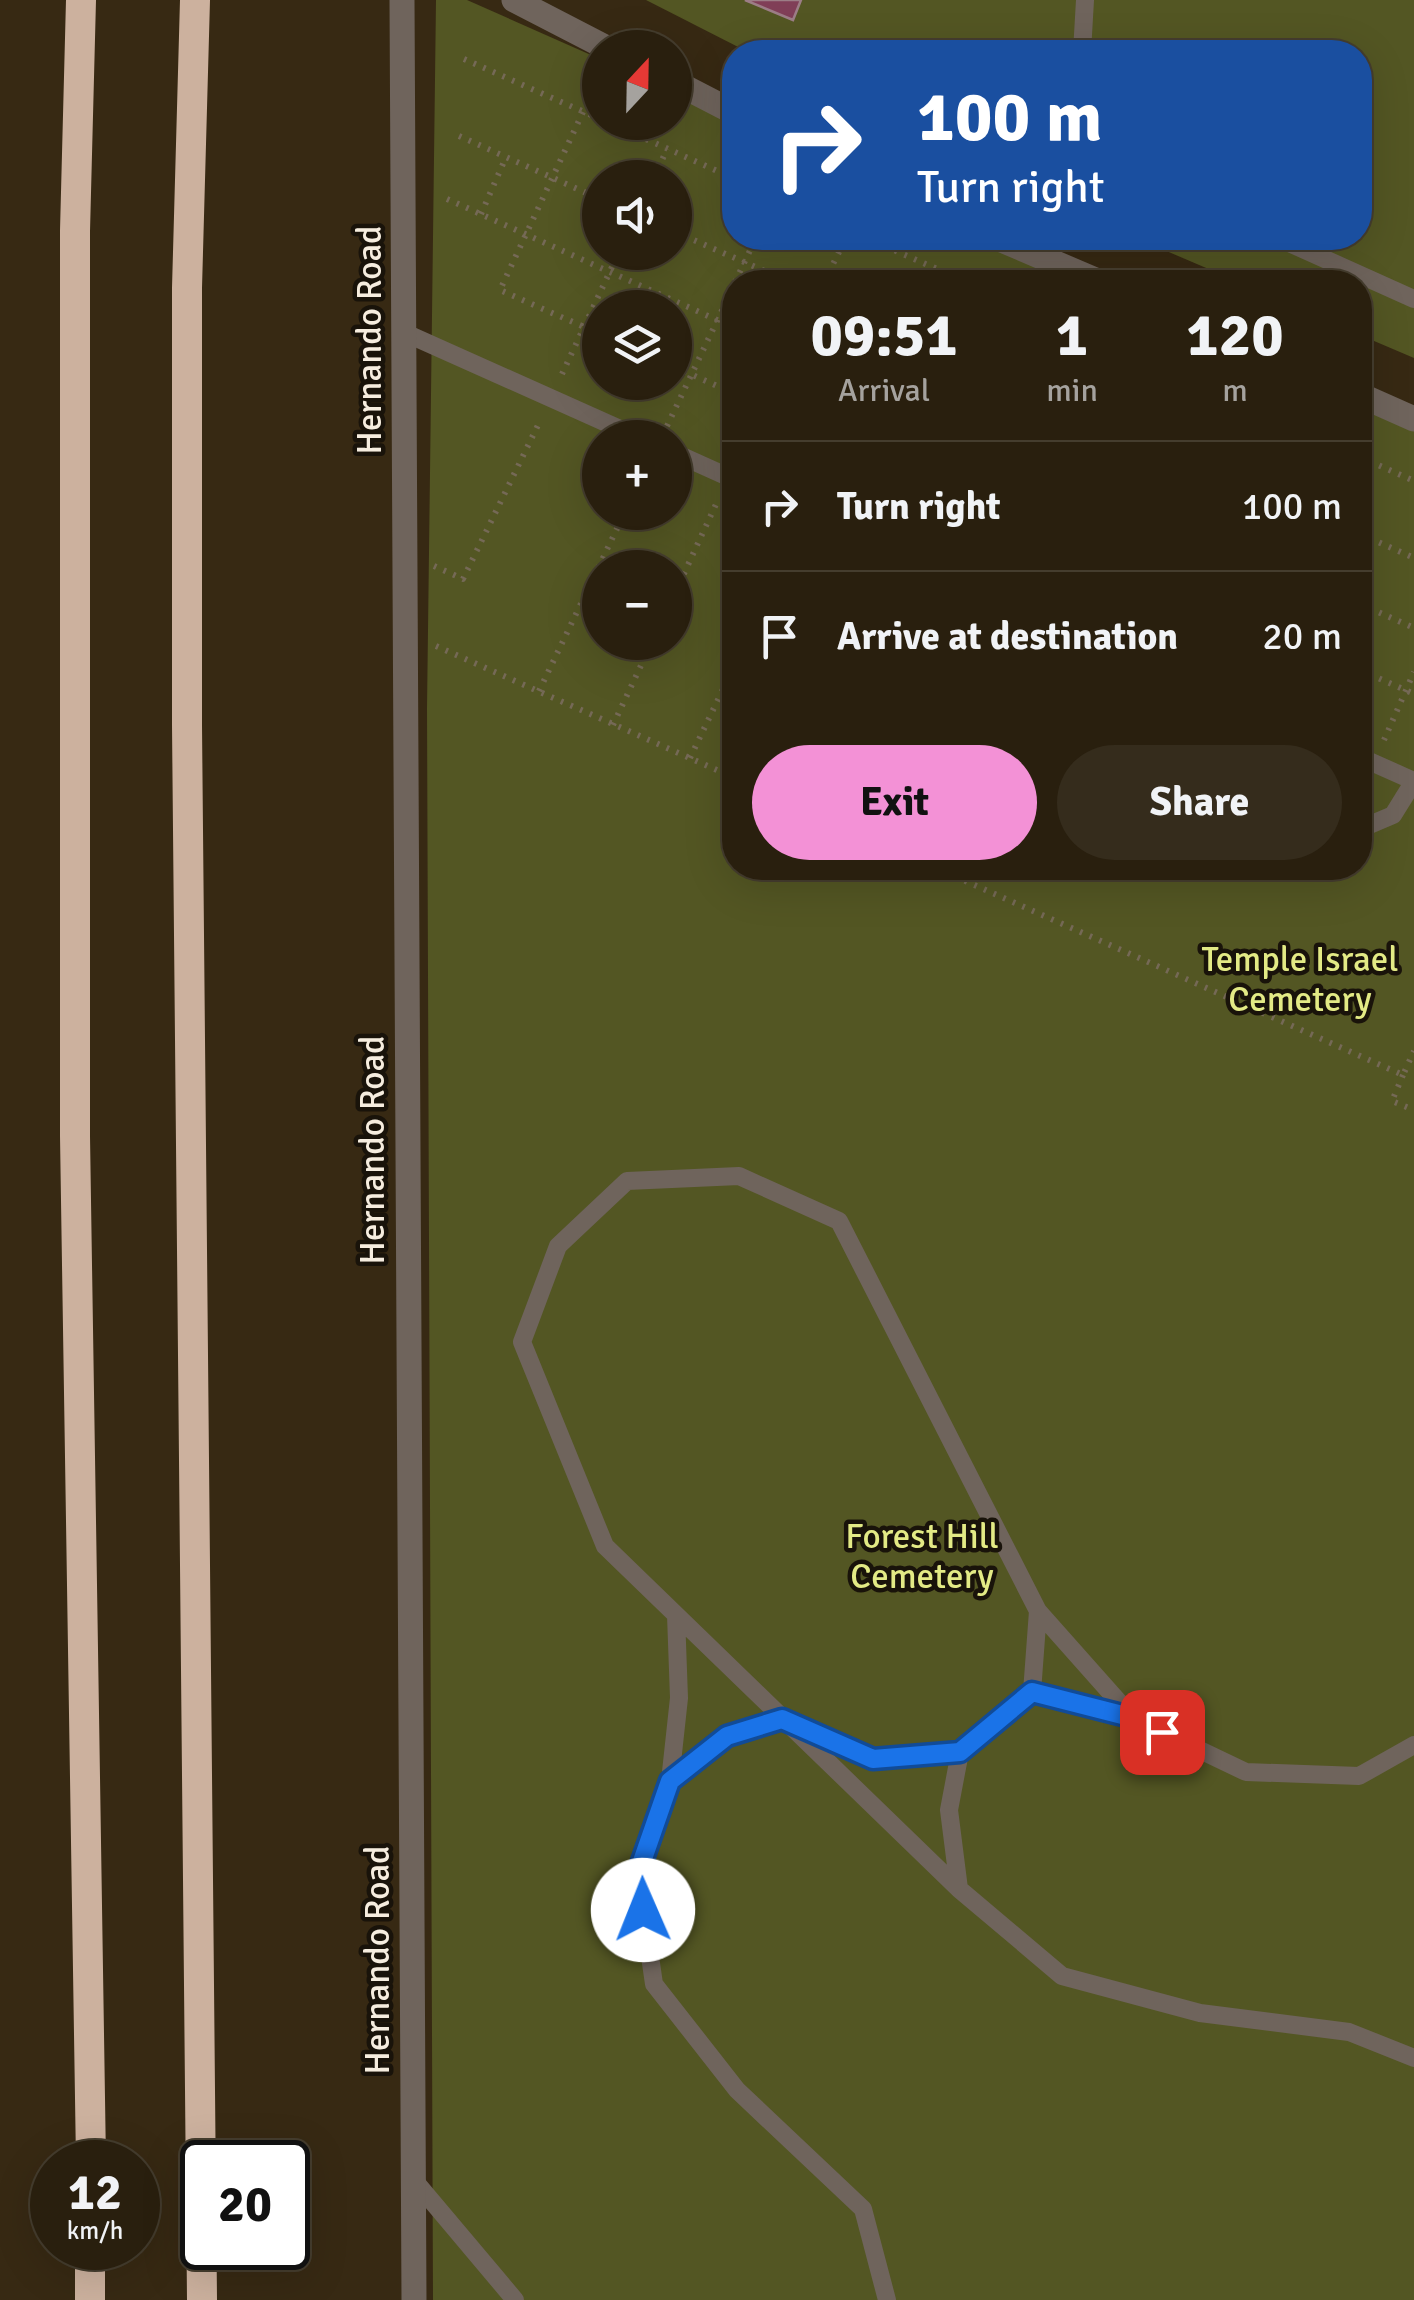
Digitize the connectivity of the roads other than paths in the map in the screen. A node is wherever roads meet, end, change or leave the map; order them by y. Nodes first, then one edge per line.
1 (81, 0) edge
2 (195, 0) edge
3 (402, 0) edge
4 (514, 0) edge
5 (1085, 0) edge
6 (582, 35) edge
7 (1083, 40) edge
8 (692, 91) edge
9 (722, 106) edge
10 (1025, 250) edge
11 (1305, 250) edge
12 (1072, 270) edge
13 (1349, 270) edge
14 (1372, 280) edge
15 (1414, 299) edge
16 (404, 332) junction
17 (1372, 401) edge
18 (1414, 419) edge
19 (600, 420) edge
20 (692, 460) edge
21 (722, 474) edge
22 (1372, 762) edge
23 (1414, 781) edge
24 (1372, 824) edge
25 (1038, 1611) junction
26 (676, 1615) junction
27 (1032, 1692) junction
28 (1134, 1718) junction
29 (782, 1719) junction
30 (1414, 1746) edge
31 (960, 1752) junction
32 (670, 1781) junction
33 (959, 1889) junction
34 (1414, 2058) edge
35 (91, 2140) edge
36 (414, 2180) junction
37 (90, 2270) edge
38 (90, 2300) edge
39 (202, 2300) edge
40 (414, 2300) edge
41 (515, 2300) edge
42 (887, 2300) edge

1 - 35 highway
2 - 39 highway
3 - 16 street, Hernando Road
4 - 6 street
5 - 7 lane
8 - 9 street
10 - 12 street
11 - 13 lane
14 - 15 lane
16 - 19 lane
16 - 36 street, Hernando Road
17 - 18 street
20 - 21 lane
22 - 23 lane
23 - 24 lane
25 - 26 lane
25 - 27 lane
25 - 28 lane
26 - 29 lane
26 - 32 lane
27 - 28 lane
27 - 31 lane
28 - 30 lane
29 - 31 lane
29 - 32 lane
29 - 33 lane
31 - 33 lane
32 - 42 lane
33 - 34 lane
36 - 40 street, Hernando Road
36 - 41 lane
37 - 38 highway

